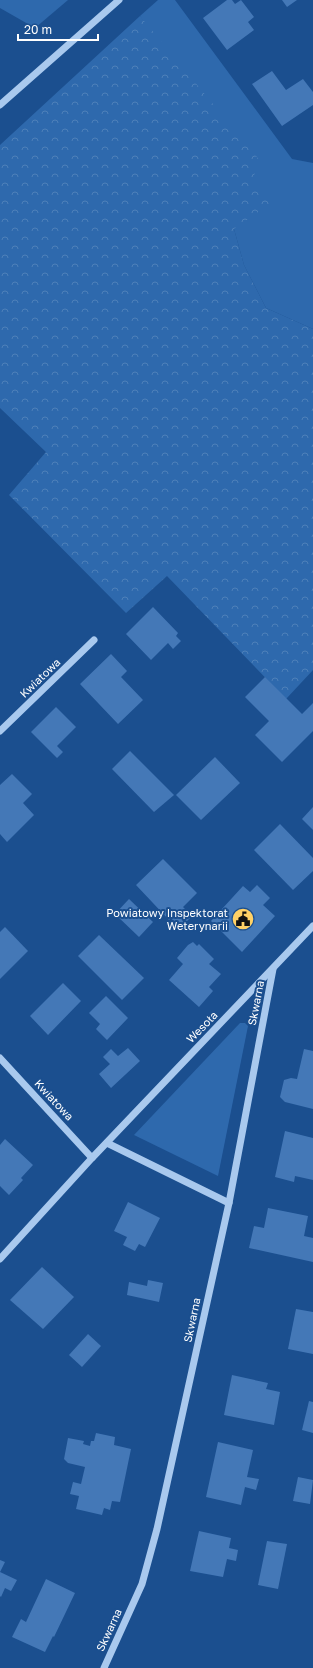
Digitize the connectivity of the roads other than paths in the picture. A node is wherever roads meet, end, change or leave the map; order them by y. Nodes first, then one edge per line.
1 (119, 0) edge
2 (0, 104) edge
3 (94, 640) dead end
4 (0, 731) edge
5 (313, 926) edge
6 (273, 969) junction
7 (0, 1058) edge
8 (107, 1143) junction
9 (92, 1158) junction
10 (229, 1203) junction
11 (0, 1259) edge
12 (104, 1668) edge

1 - 2 street
3 - 4 street, Kwiatowa
5 - 6 street, Wesoła
6 - 8 street, Wesoła
6 - 10 street, Skwarna
7 - 9 street, Kwiatowa
8 - 9 street, Wesoła
8 - 10 street
9 - 11 street, Wesoła
10 - 12 street, Skwarna

